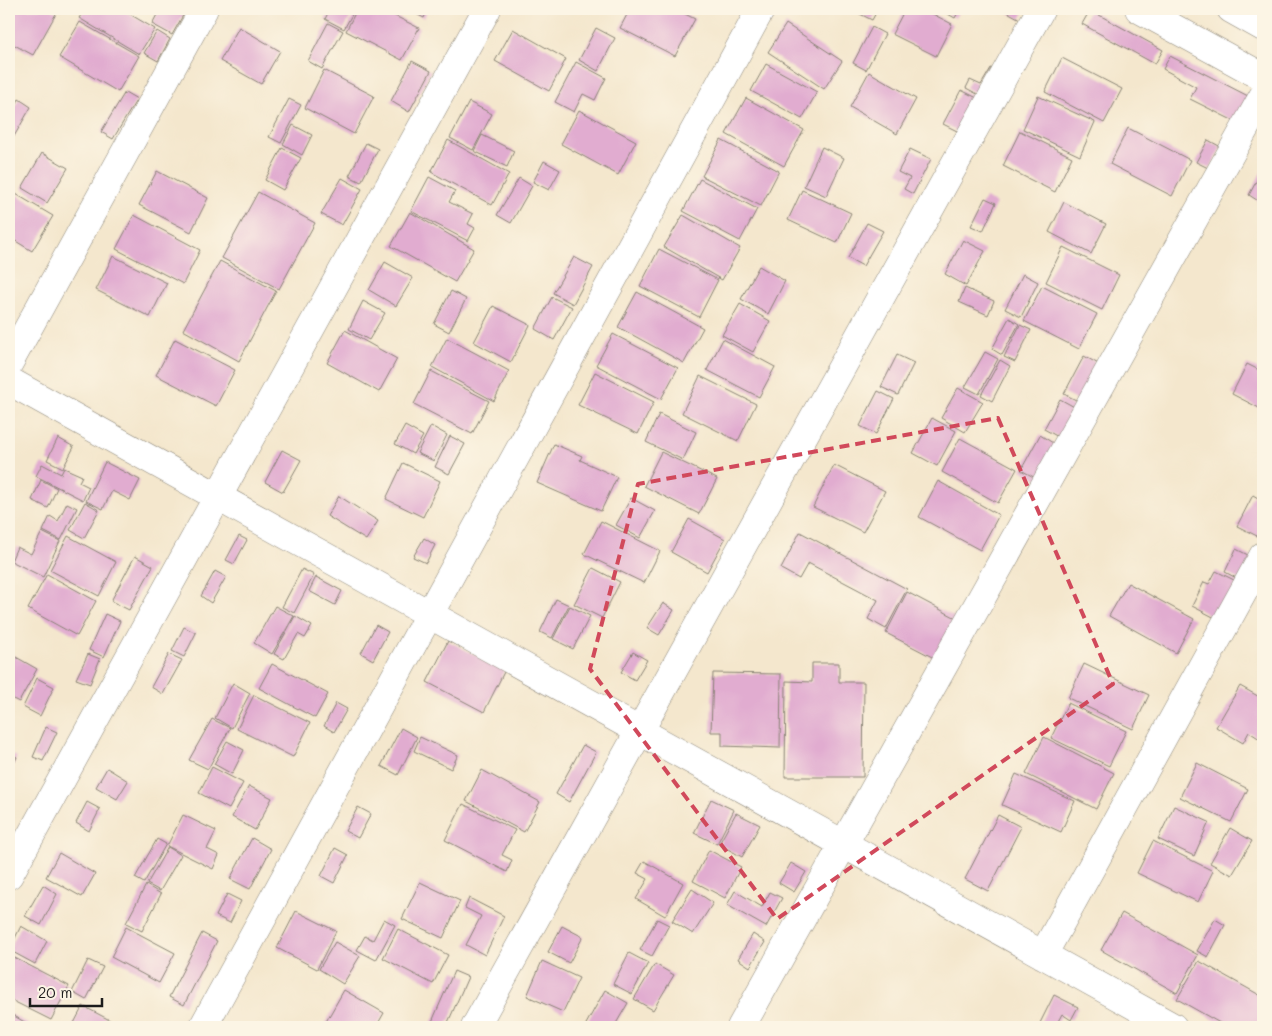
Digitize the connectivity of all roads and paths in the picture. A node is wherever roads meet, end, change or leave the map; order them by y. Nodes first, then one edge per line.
1 (204, 9) edge
2 (487, 9) edge
3 (761, 9) edge
4 (1041, 9) edge
5 (1139, 9) edge
6 (1231, 9) edge
7 (1263, 27) edge
8 (1263, 78) edge
9 (1263, 96) edge
10 (9, 363) edge
11 (9, 382) edge
12 (218, 497) junction
13 (1263, 556) edge
14 (428, 614) junction
15 (639, 731) junction
16 (843, 844) junction
17 (9, 875) edge
18 (1043, 955) junction
19 (1145, 1020) edge
20 (203, 1027) edge
21 (475, 1027) edge
22 (741, 1027) edge
23 (1174, 1027) edge

1 - 10 street
2 - 12 street
3 - 14 street
4 - 15 street
5 - 8 street
6 - 7 street
9 - 16 street
11 - 12 street
12 - 14 street
12 - 17 street
13 - 18 street
14 - 15 street
14 - 20 street
15 - 16 street
15 - 21 street
16 - 18 street
16 - 22 street
18 - 19 street
19 - 23 street

